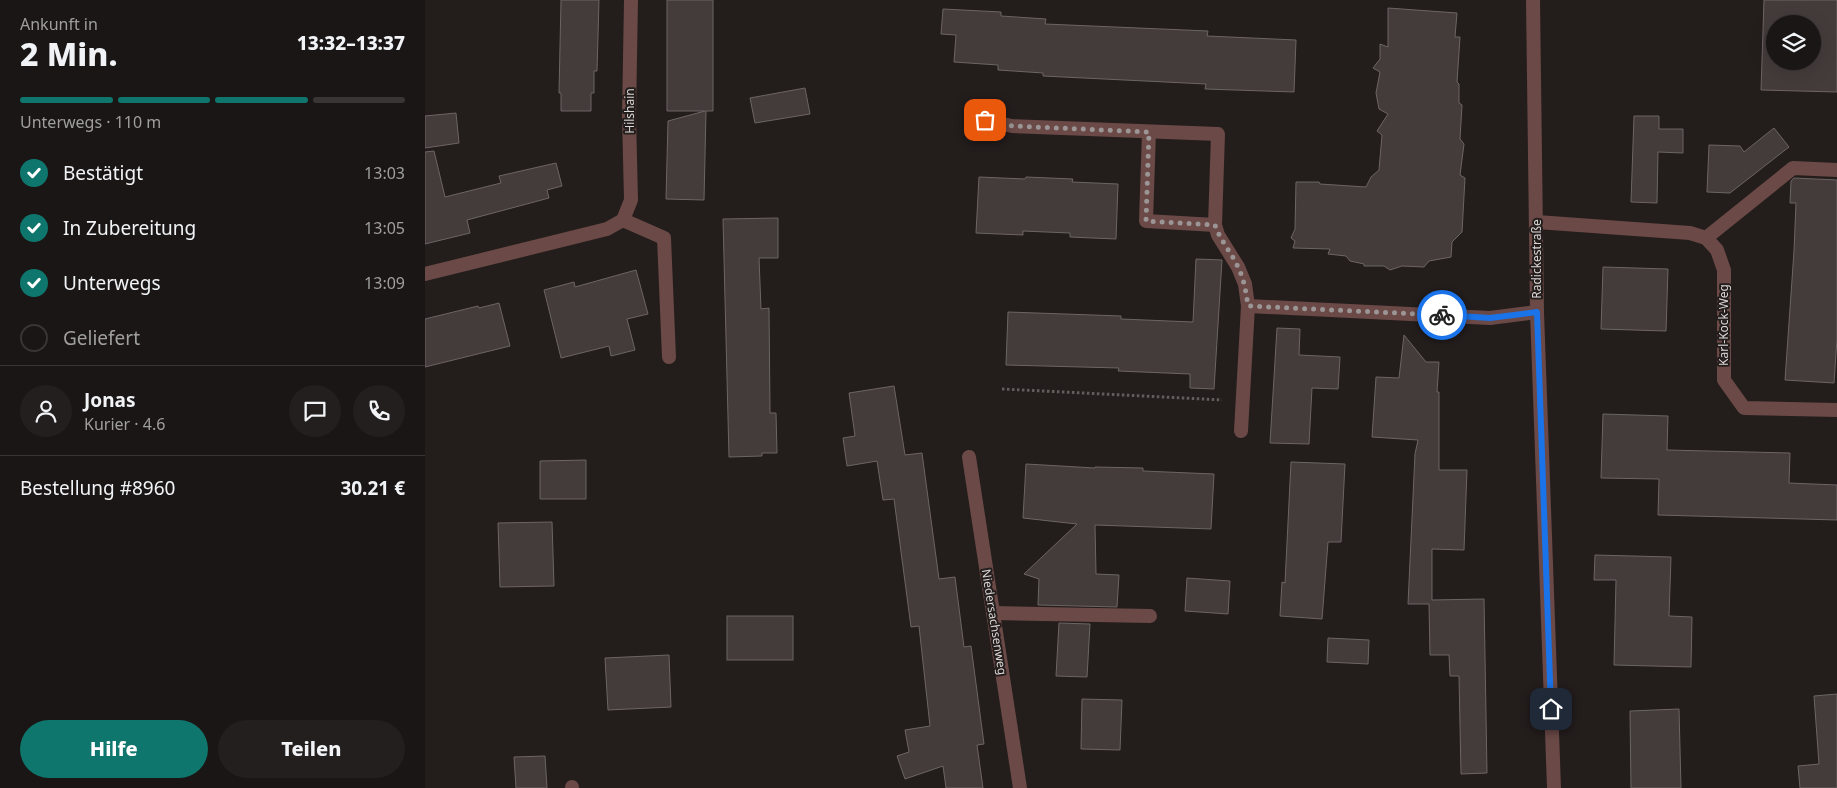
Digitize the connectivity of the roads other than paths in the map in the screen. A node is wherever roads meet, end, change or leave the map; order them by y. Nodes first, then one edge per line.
1 (631, 0) edge
2 (1533, 0) edge
3 (971, 116) dead end
4 (1149, 132) junction
5 (1837, 170) edge
6 (623, 220) junction
7 (1537, 222) junction
8 (1215, 225) junction
9 (1706, 238) junction
10 (425, 274) edge
11 (1248, 306) junction
12 (1537, 312) junction
13 (669, 357) dead end
14 (1837, 410) edge
15 (1241, 431) dead end
16 (969, 457) dead end
17 (993, 613) junction
18 (1149, 616) dead end
19 (1020, 788) edge
20 (1554, 788) edge

1 - 6 street, Hilshain
2 - 7 street, Radickestraße
3 - 4 street
4 - 8 street
4 - 8 street
5 - 9 street
6 - 10 street
6 - 13 street
7 - 9 street
7 - 12 street, Radickestraße
8 - 11 street
9 - 14 street, Karl-Kock-Weg
11 - 12 street
11 - 15 street
12 - 20 street, Radickestraße
16 - 17 street, Niedersachsenweg
17 - 18 street
17 - 19 street, Niedersachsenweg

